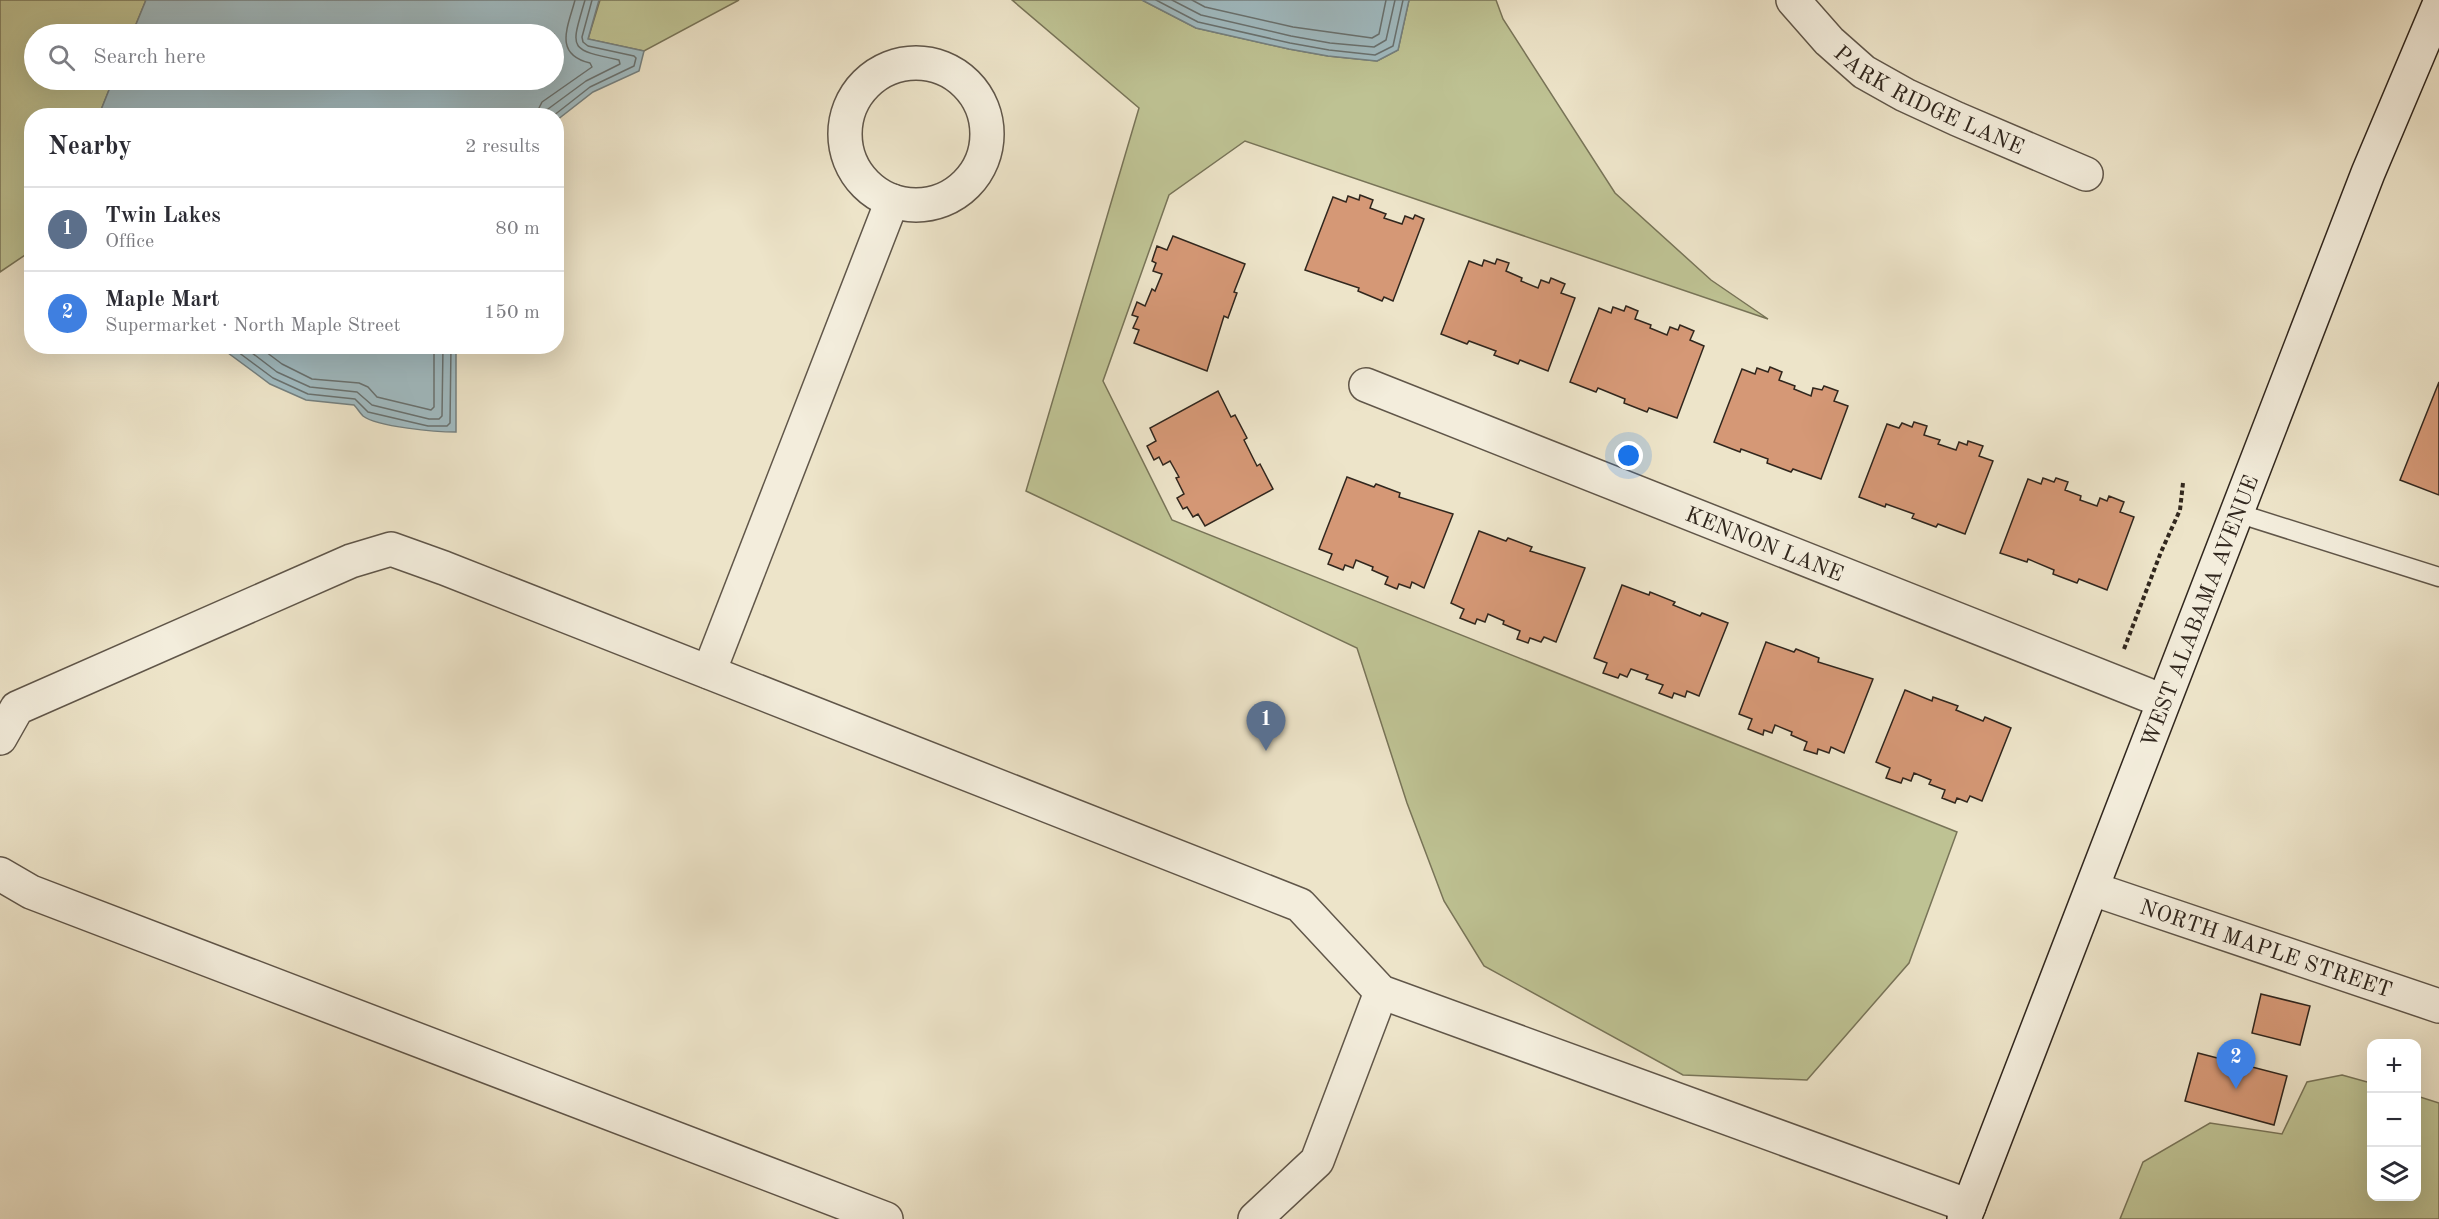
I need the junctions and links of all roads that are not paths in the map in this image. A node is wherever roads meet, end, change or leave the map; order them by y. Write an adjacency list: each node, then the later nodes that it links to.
1 (1793, 0): 3 (street, PARK RIDGE LANE)
2 (2439, 5): 6 (street, WEST ALABAMA AVENUE)
3 (2086, 174)
4 (892, 201): 4 (street); 8 (street)
5 (1366, 384): 9 (street, KENNON LANE)
6 (2237, 513): 7 (lane); 9 (street, WEST ALABAMA AVENUE)
7 (2439, 577)
8 (709, 672): 10 (street); 13 (street)
9 (2163, 701): 12 (street, WEST ALABAMA AVENUE)
10 (0, 738)
11 (0, 874): 16 (street)
12 (2093, 889): 14 (street, NORTH MAPLE STREET); 15 (street, WEST ALABAMA AVENUE)
13 (1381, 992): 15 (street); 17 (street)
14 (2439, 1006)
15 (1966, 1213)
16 (886, 1219)
17 (1255, 1219)

